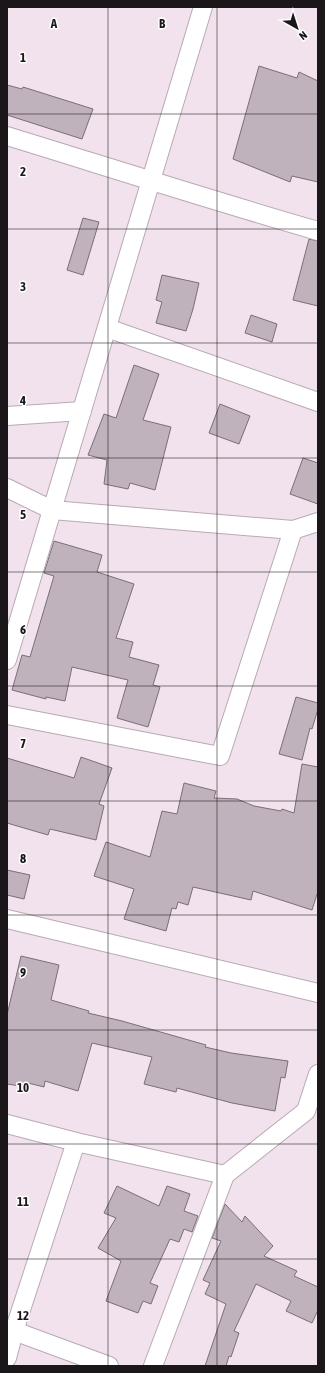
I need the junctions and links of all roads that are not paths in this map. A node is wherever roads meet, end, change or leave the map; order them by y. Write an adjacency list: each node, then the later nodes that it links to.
1 (203, 7): 3 (street)
2 (7, 136): 3 (street)
3 (151, 180): 4 (street); 5 (street)
4 (318, 231)
5 (107, 328): 6 (street); 7 (street)
6 (318, 402)
7 (82, 411): 8 (street); 10 (street)
8 (7, 416)
9 (7, 488): 10 (street)
10 (52, 510): 12 (street); 13 (street)
11 (318, 522): 12 (street)
12 (293, 530): 14 (street)
13 (7, 660)
14 (7, 715)
15 (7, 919): 16 (street)
16 (318, 993)
17 (318, 1074): 20 (street)
18 (7, 1124): 19 (street)
19 (76, 1142): 20 (street); 21 (street)
20 (225, 1175): 24 (street)
21 (14, 1331): 22 (street); 23 (street)
22 (7, 1358)
23 (109, 1366)
24 (153, 1366)

